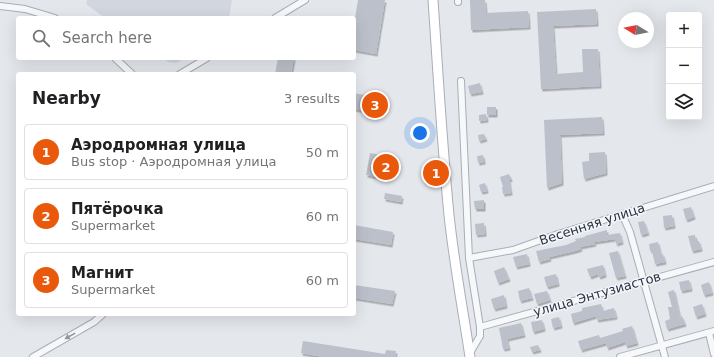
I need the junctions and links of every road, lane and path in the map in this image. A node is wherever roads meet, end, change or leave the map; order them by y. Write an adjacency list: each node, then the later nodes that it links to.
1 (305, 0): 5 (street)
2 (433, 0): 21 (street)
3 (0, 6): 4 (street)
4 (48, 16)
5 (278, 16)
6 (118, 60): 8 (street)
7 (204, 60): 9 (street)
8 (130, 72)
9 (183, 72)
10 (461, 81): 13 (street)
11 (714, 186): 12 (street, Весенняя улица)
12 (622, 214): 13 (street, Весенняя улица); 15 (street)
13 (470, 258): 17 (street)
14 (714, 262): 15 (street, улица Энтузиастов)
15 (644, 281): 17 (street, улица Энтузиастов); 19 (street)
16 (101, 316): 22 (street, one-way to 22)
17 (480, 327): 21 (street)
18 (712, 332): 19 (street); 20 (street)
19 (663, 346): 23 (street); 24 (street)
20 (714, 354)
21 (470, 356)
22 (32, 357)
23 (620, 357)
24 (665, 357)

